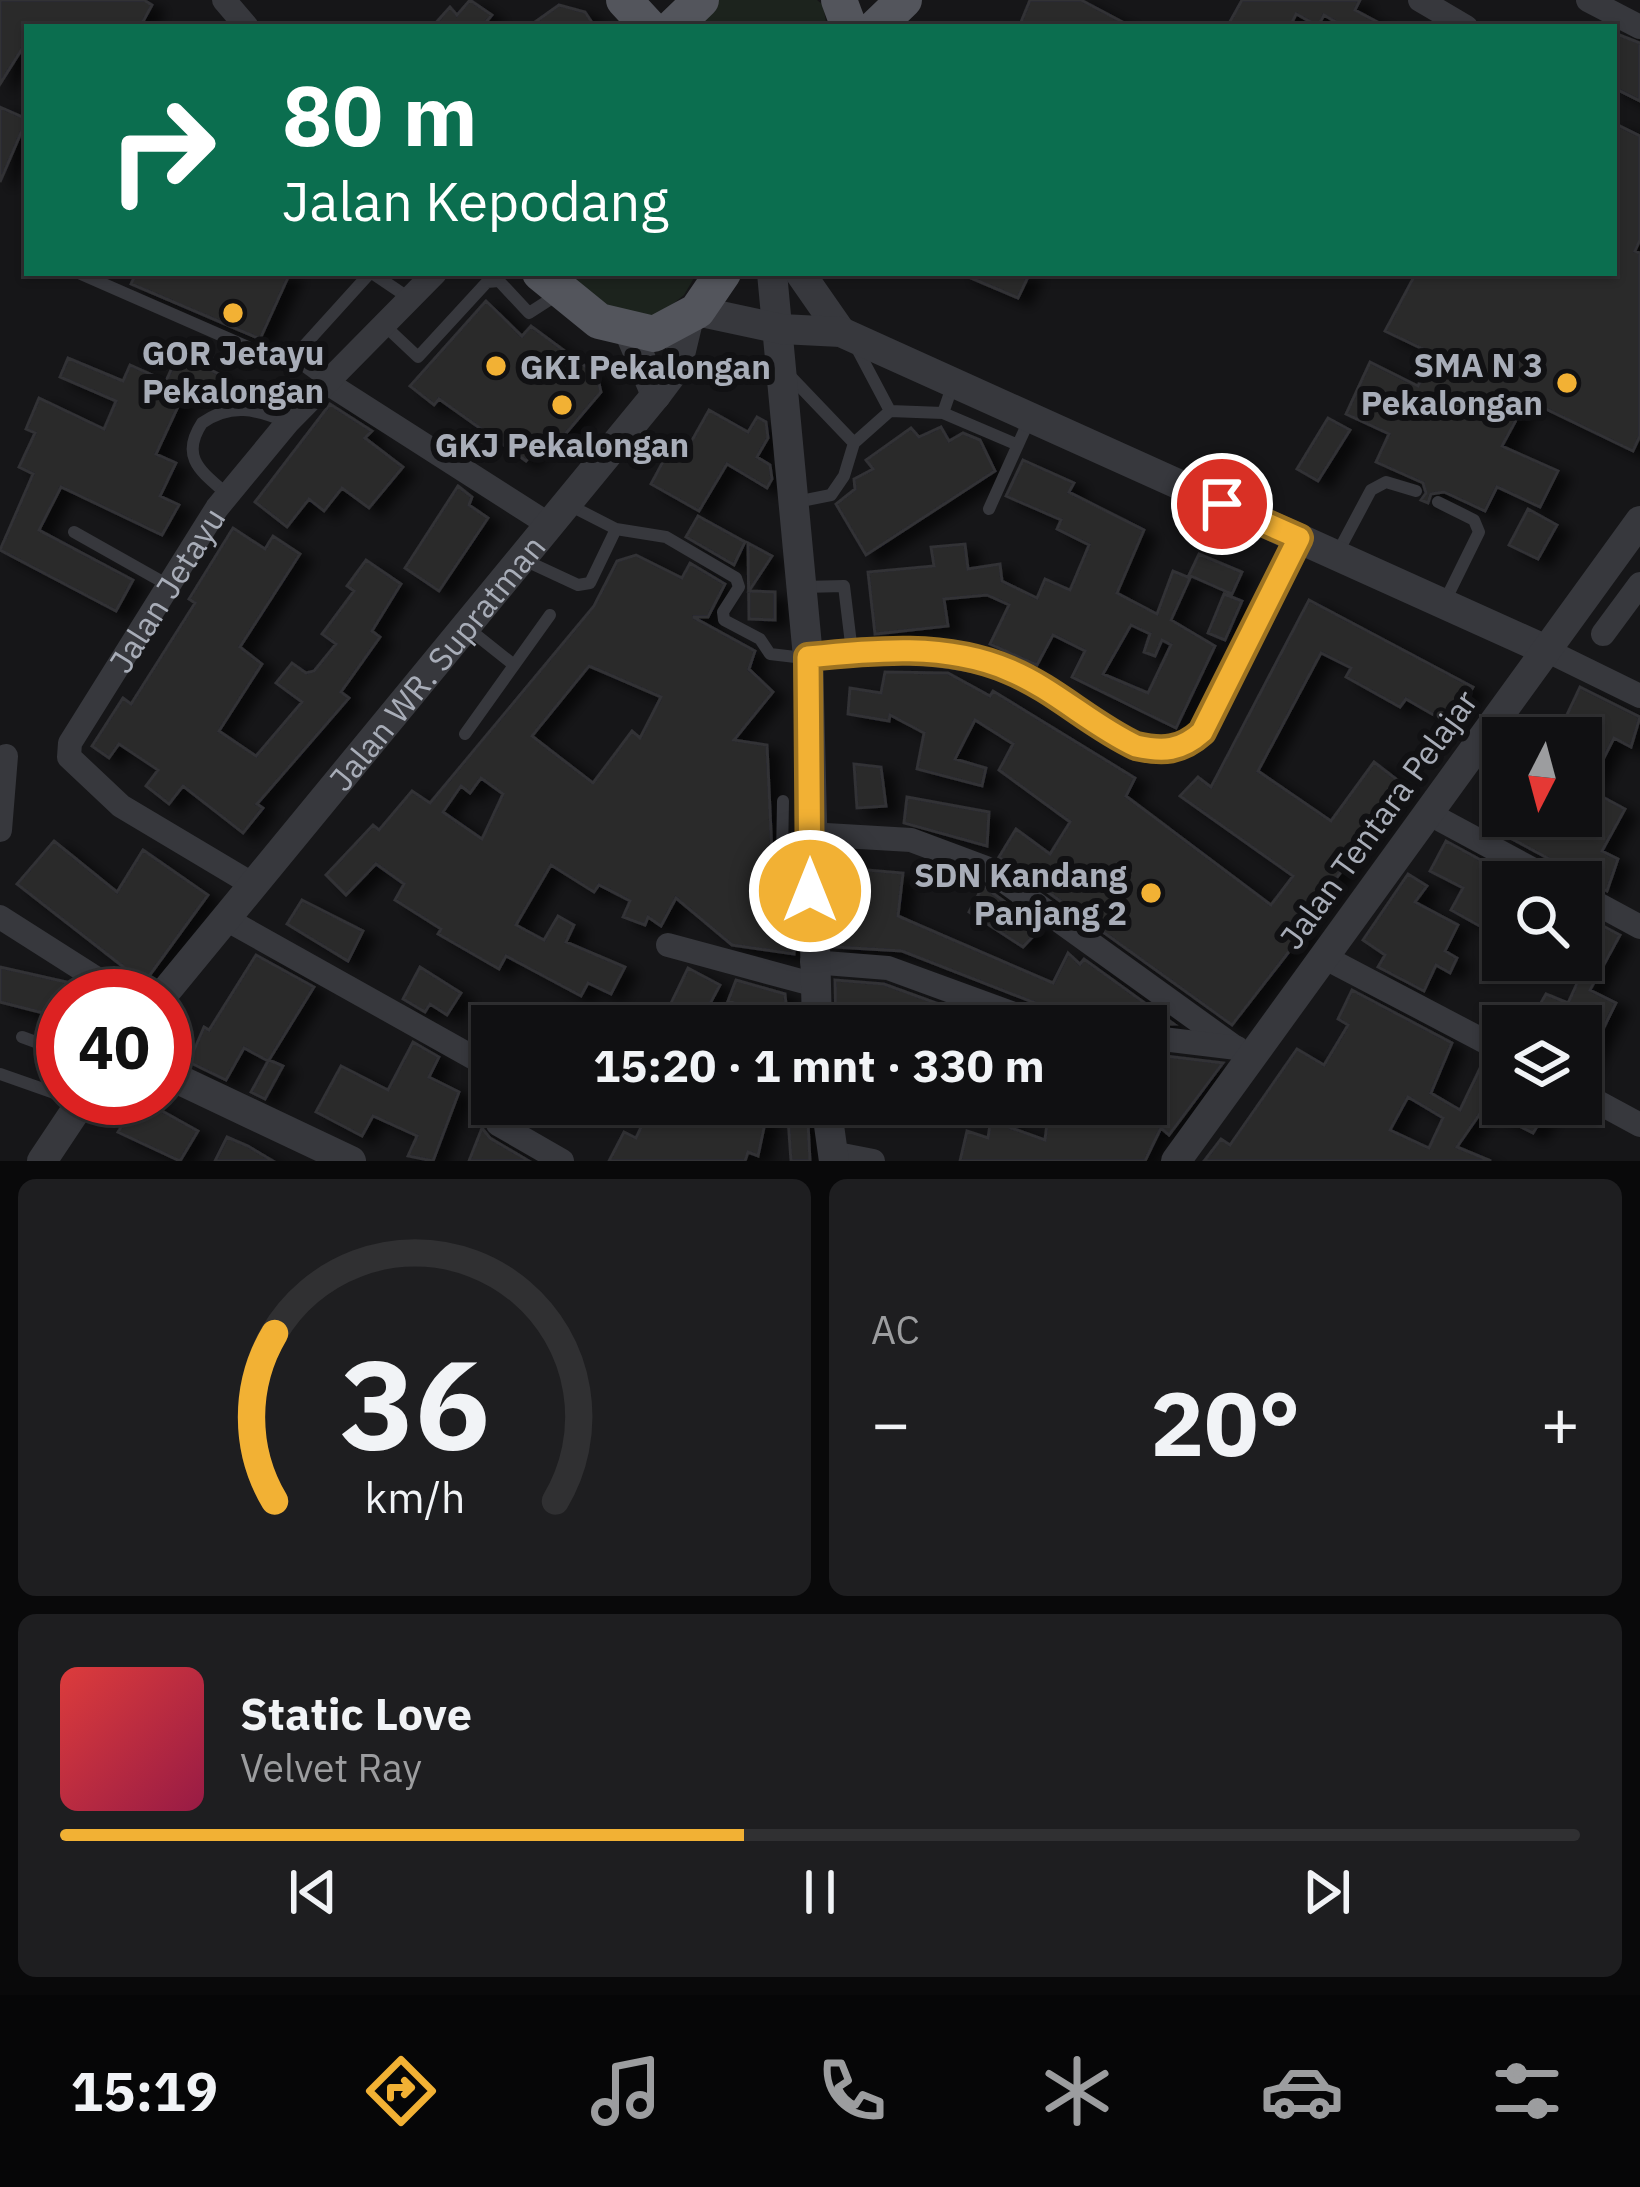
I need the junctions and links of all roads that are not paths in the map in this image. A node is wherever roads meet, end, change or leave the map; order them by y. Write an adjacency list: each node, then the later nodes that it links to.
1 (224, 0): 6 (street)
2 (624, 0): 7 (main road)
3 (701, 0): 8 (main road)
4 (1420, 0): 9 (street)
5 (1588, 0): 10 (street)
6 (244, 24)
7 (646, 24)
8 (676, 24)
9 (1461, 24)
10 (1640, 27)
11 (85, 276): 25 (lane)
12 (368, 276): 25 (lane)
13 (376, 276): 19 (lane)
14 (432, 276): 19 (street, Jalan Jetayu)
15 (721, 276): 20 (main road)
16 (772, 276): 22 (street)
17 (802, 276): 24 (street)
18 (551, 283): 21 (lane); 23 (main road)
19 (410, 298): 21 (street, Jalan Jetayu)
20 (693, 314): 22 (street); 23 (main road); 29 (street, Jalan WR. Supratman)
21 (384, 325): 28 (street, Jalan Jetayu)
22 (781, 329): 24 (street); 26 (street)
23 (629, 331): 29 (street)
24 (846, 334): 27 (street); 30 (lane)
25 (293, 358): 28 (lane)
26 (784, 370): 34 (lane); 37 (street)
27 (954, 382): 31 (lane); 33 (street)
28 (329, 384): 32 (street, Jalan Jetayu); 40 (street)
29 (656, 395): 40 (street, Jalan WR. Supratman)
30 (890, 411): 31 (lane); 34 (lane)
31 (943, 413): 33 (lane)
32 (288, 422): 36 (street, Jalan Jetayu); 36 (lane)
33 (1024, 431): 39 (lane); 43 (street)
34 (854, 443): 37 (lane)
35 (1416, 491): 45 (lane)
36 (228, 495): 48 (street, Jalan Jetayu)
37 (795, 502): 49 (street)
38 (1438, 502): 50 (lane)
39 (989, 509)
40 (557, 514): 41 (lane); 46 (street, Jalan WR. Supratman)
41 (616, 529): 46 (lane); 56 (lane)
42 (74, 532): 48 (lane)
43 (1299, 538): 45 (street); 55 (street)
44 (1635, 543): 54 (street, Jalan Tentara Pelajar)
45 (1337, 555): 50 (street)
46 (520, 558): 52 (street, Jalan WR. Supratman)
47 (1640, 584): 53 (street)
48 (169, 585): 69 (street, Jalan Jetayu)
49 (802, 587): 55 (lane); 56 (street)
50 (1443, 604): 54 (street)
51 (550, 615): 57 (lane)
52 (464, 626): 57 (lane); 69 (street, Jalan WR. Supratman)
53 (1603, 634)
54 (1546, 650): 58 (street); 60 (street, Jalan Tentara Pelajar)
55 (852, 652): 56 (street)
56 (808, 657): 66 (street)
57 (514, 665): 59 (lane)
58 (1640, 696)
59 (465, 734)
60 (1473, 751): 62 (lane); 64 (street, Jalan Tentara Pelajar)
61 (6, 756): 65 (street)
62 (1482, 756)
63 (782, 801): 68 (lane)
64 (1426, 812): 67 (street); 76 (street, Jalan Tentara Pelajar)
65 (0, 830)
66 (809, 834): 68 (street); 86 (street)
67 (1517, 861)
68 (795, 868): 71 (lane); 79 (street)
69 (250, 883): 73 (street, Jalan WR. Supratman)
70 (1602, 907): 74 (street)
71 (782, 913)
72 (0, 917): 77 (street)
73 (226, 919): 78 (street, Jalan WR. Supratman); 87 (street)
74 (1640, 927)
75 (668, 945): 79 (street)
76 (1322, 956): 84 (street); 86 (street, Jalan Tentara Pelajar)
77 (82, 969)
78 (184, 969)
79 (812, 973): 80 (street); 81 (street)
80 (815, 1005)
81 (989, 1005)
82 (22, 1037): 85 (lane)
83 (1167, 1040): 86 (street)
84 (1482, 1040)
85 (36, 1042)
86 (1242, 1052): 101 (street, Jalan Tentara Pelajar)
87 (471, 1056)
88 (0, 1074): 89 (lane)
89 (36, 1086)
90 (192, 1086): 98 (street)
91 (1602, 1104): 95 (street)
92 (61, 1125): 97 (street)
93 (500, 1125): 99 (street)
94 (829, 1125): 96 (street)
95 (1640, 1125)
96 (833, 1157): 100 (street)
97 (42, 1161)
98 (351, 1161)
99 (562, 1161)
100 (873, 1161)
101 (1177, 1161)

